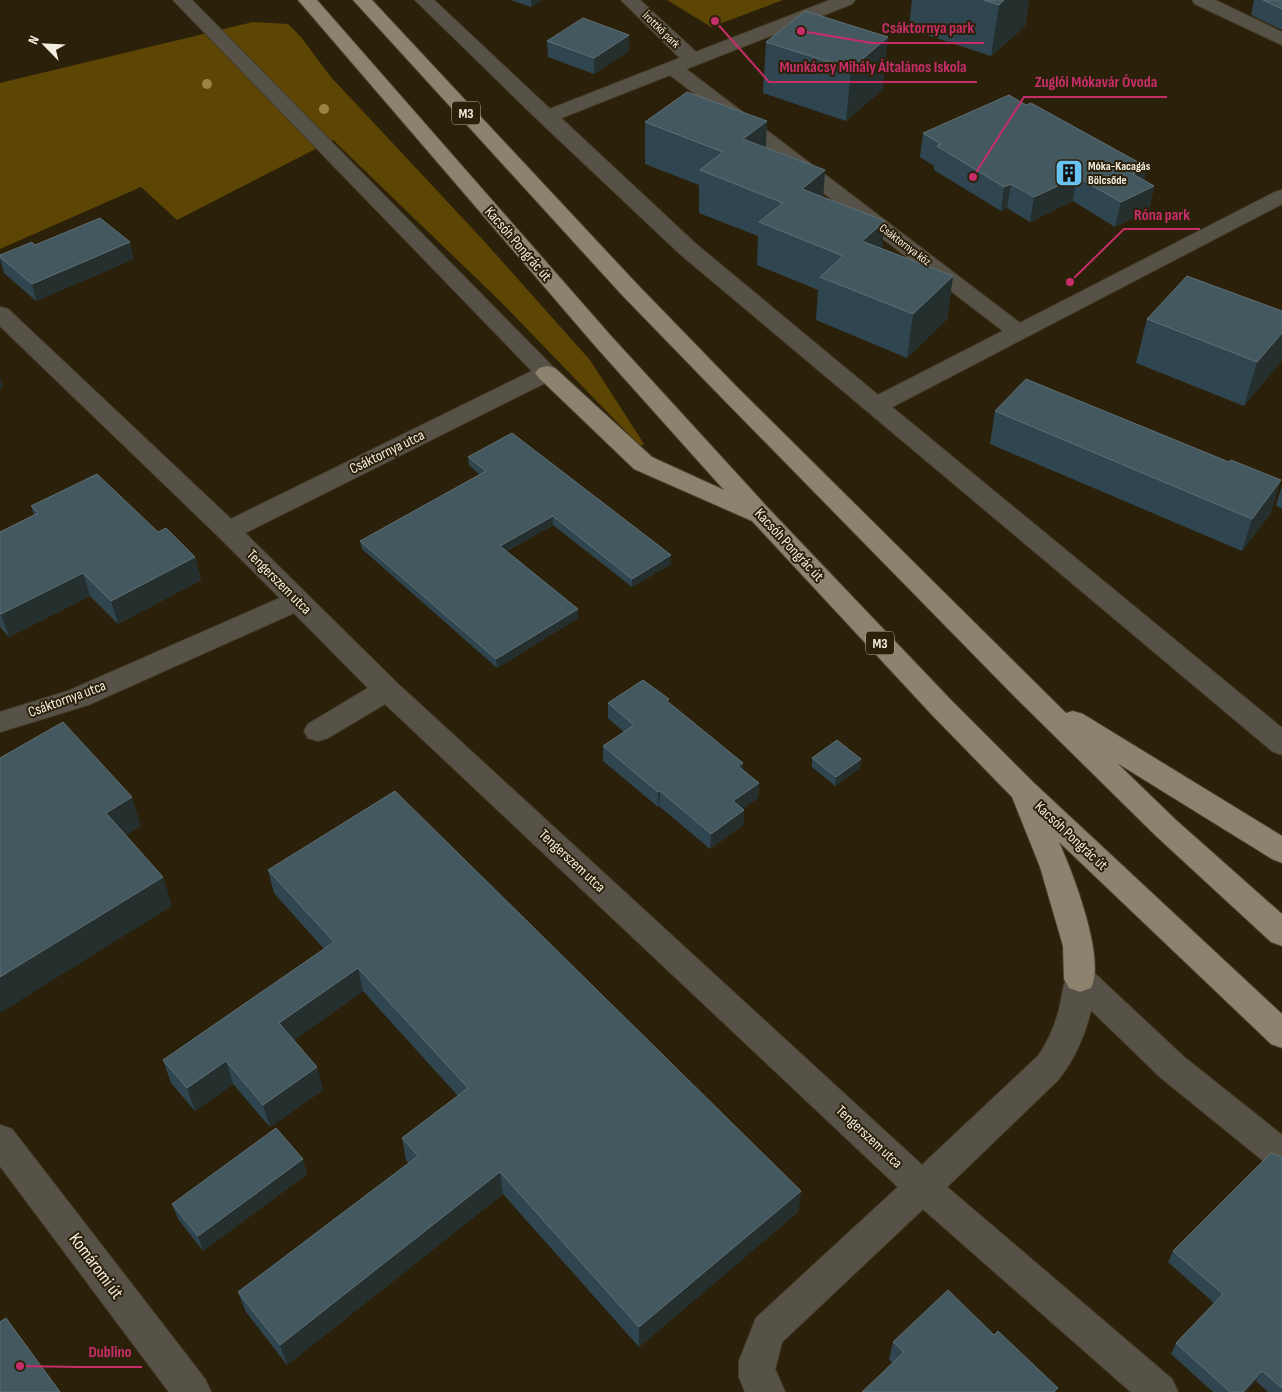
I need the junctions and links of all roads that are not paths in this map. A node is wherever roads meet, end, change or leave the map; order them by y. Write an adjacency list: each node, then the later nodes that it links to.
1 (182, 0): 17 (street)
2 (308, 0): 19 (main road, Kacsóh Pongrác út / M3)
3 (424, 0): 13 (street)
4 (630, 0): 11 (street, Írottkő park)
5 (846, 0): 11 (street)
6 (1201, 0): 9 (street)
7 (1240, 0): 9 (street)
8 (368, 7): 23 (main road, M3)
9 (1226, 12): 10 (street)
10 (1282, 38)
11 (693, 60): 12 (street)
12 (673, 68): 13 (street); 16 (street, Csáktornya köz)
13 (546, 117): 18 (street)
14 (1282, 196): 16 (street)
15 (0, 314): 20 (street, Tengerszem utca)
16 (1018, 332): 18 (street)
17 (547, 372): 19 (main road); 20 (street, Csáktornya utca)
18 (876, 406): 26 (street)
19 (762, 517): 27 (main road, Kacsóh Pongrác út / M3)
20 (228, 531): 21 (street, Tengerszem utca)
21 (298, 601): 22 (street, Tengerszem utca); 24 (street, Csáktornya utca)
22 (387, 690): 25 (street); 34 (street, Tengerszem utca)
23 (1026, 691): 28 (main road); 29 (main road, M3)
24 (0, 722)
25 (318, 731)
26 (1282, 744)
27 (1023, 790): 30 (main road); 31 (main road, Kacsóh Pongrác út / M3)
28 (1282, 851)
29 (1282, 933)
30 (1080, 979): 33 (street); 34 (street)
31 (1282, 1034)
32 (0, 1140): 35 (street, Komáromi út)
33 (1278, 1152)
34 (922, 1187): 36 (street); 37 (street, Tengerszem utca)
35 (192, 1392)
36 (766, 1392)
37 (1159, 1392)

